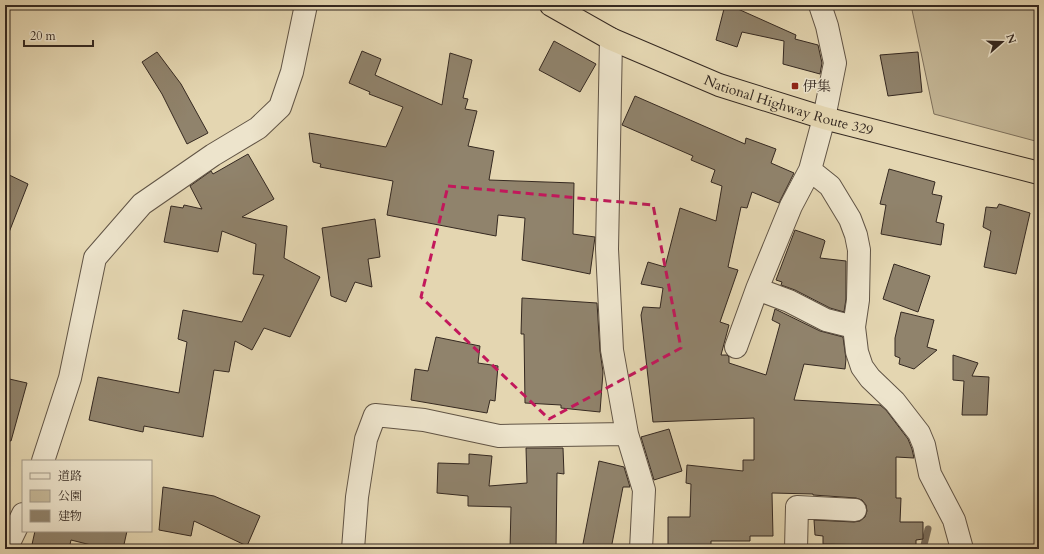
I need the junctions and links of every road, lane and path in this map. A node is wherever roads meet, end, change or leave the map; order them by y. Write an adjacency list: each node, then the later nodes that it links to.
1 (306, 5): 12 (street)
2 (551, 5): 4 (highway, National Highway Route 329)
3 (820, 5): 5 (street)
4 (611, 39): 5 (highway, National Highway Route 329); 11 (street)
5 (824, 118): 6 (street); 7 (highway, National Highway Route 329)
6 (810, 170): 8 (street); 9 (street)
7 (1039, 173)
8 (757, 289): 9 (street); 10 (street)
9 (854, 327): 19 (street)
10 (736, 347)
11 (627, 434): 16 (street); 17 (street)
12 (43, 460)
13 (855, 510): 18 (street)
14 (22, 516): 15 (street)
15 (6, 549)
16 (353, 549)
17 (641, 549)
18 (796, 549)
19 (962, 549)

